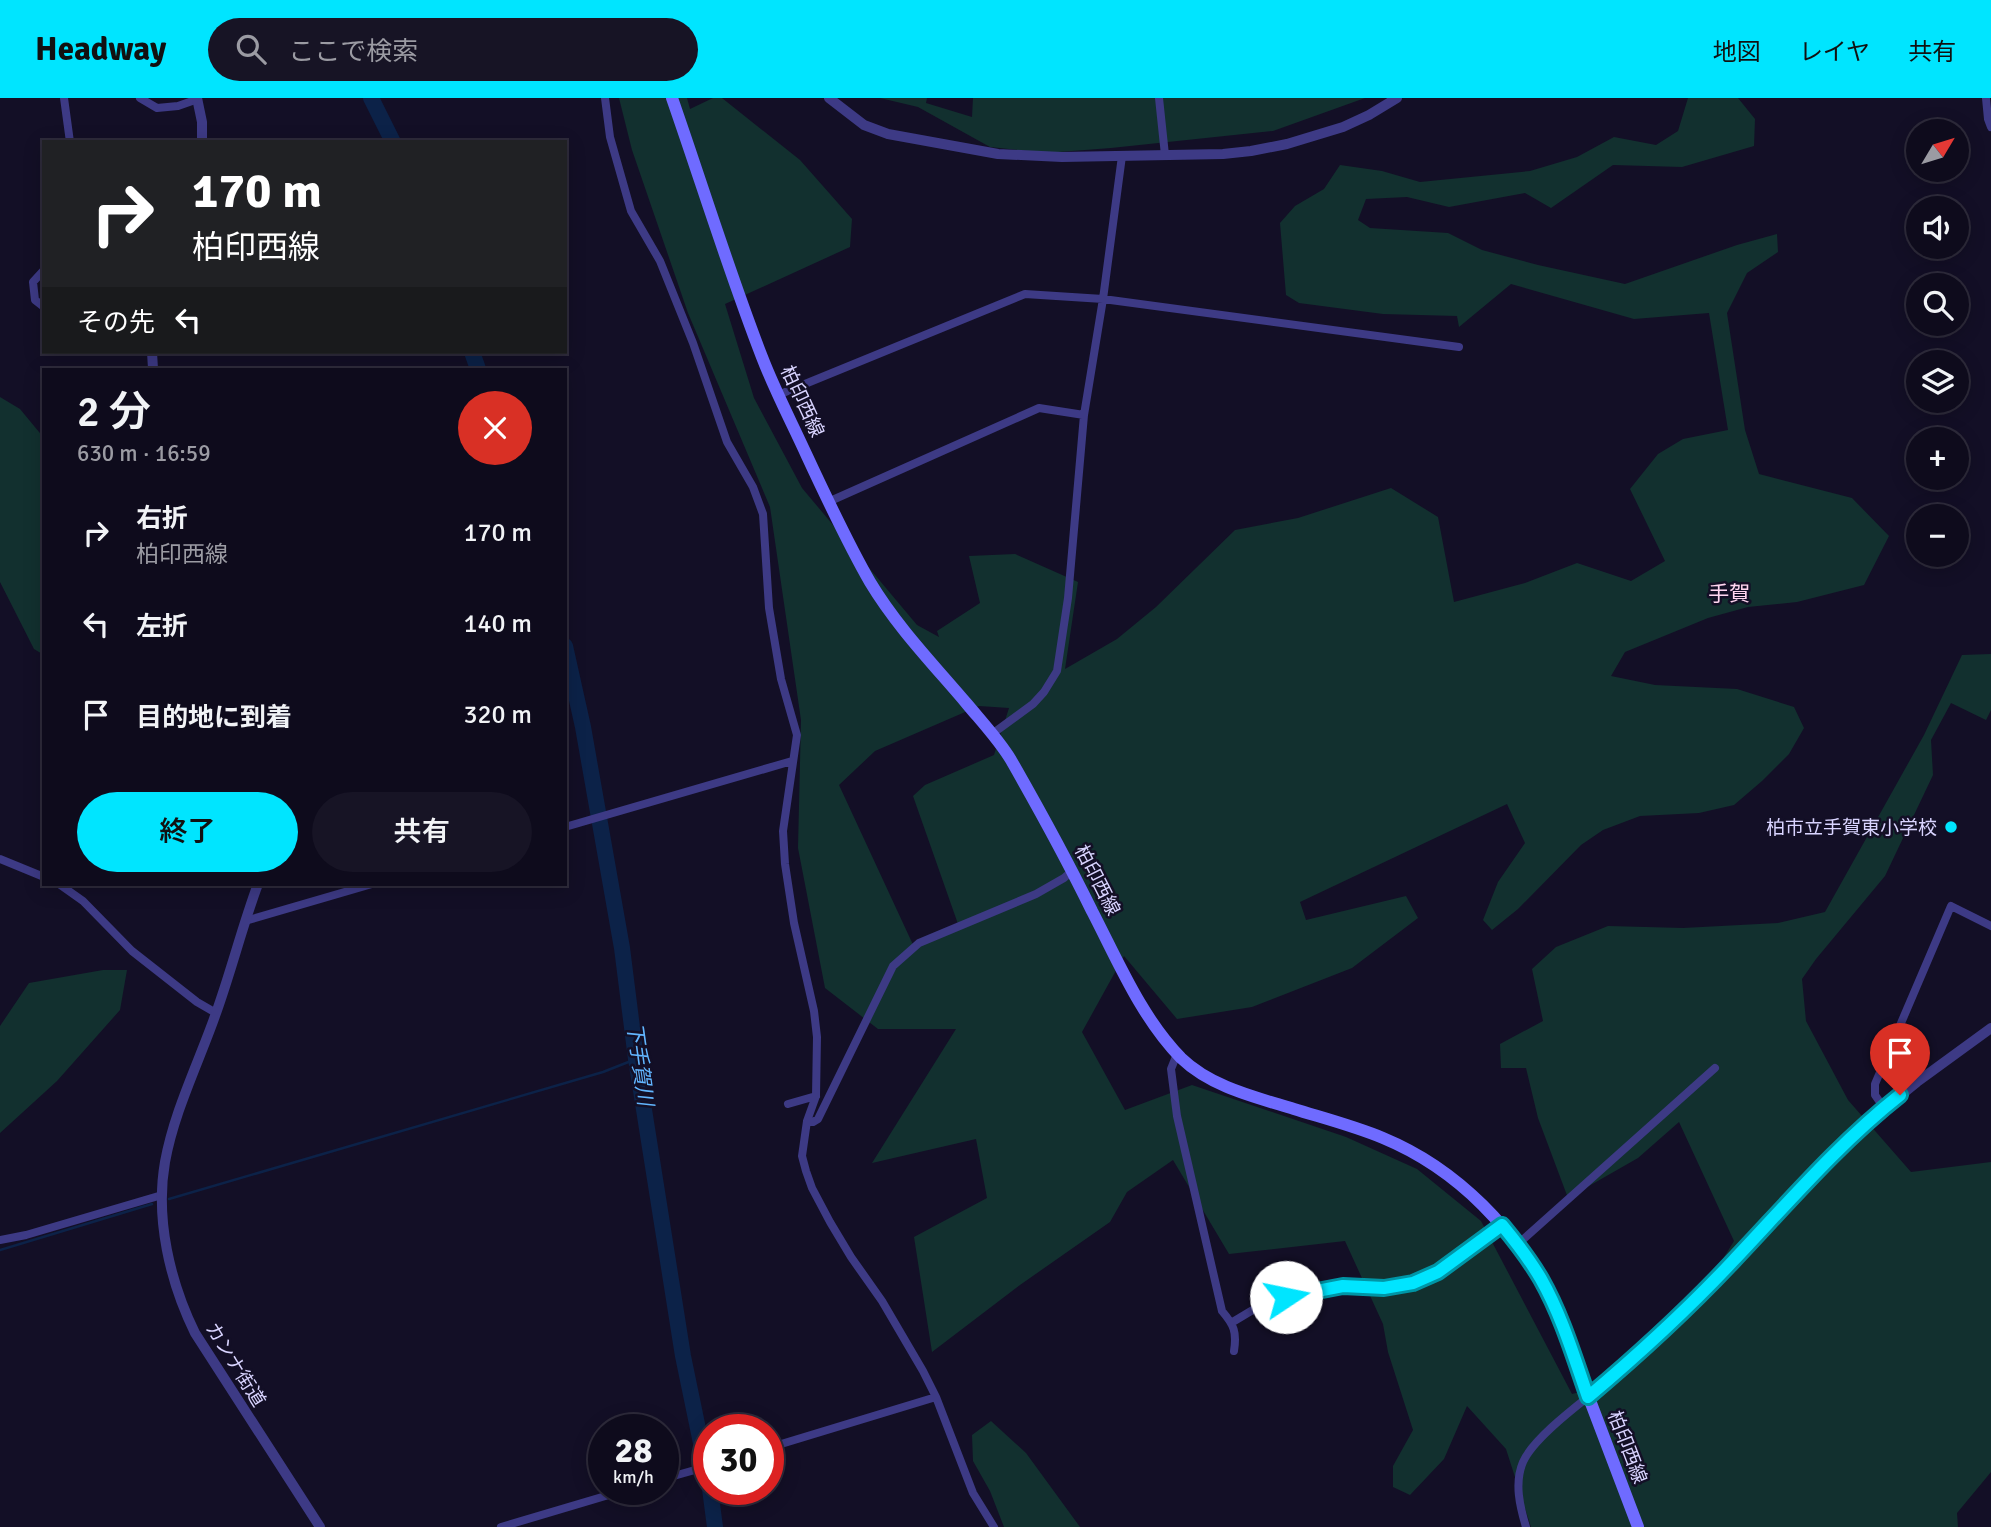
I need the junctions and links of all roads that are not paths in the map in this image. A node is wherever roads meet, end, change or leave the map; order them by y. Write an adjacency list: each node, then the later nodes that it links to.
1 (64, 98): 11 (street)
2 (140, 98): 3 (street)
3 (197, 98): 12 (street)
4 (605, 98): 23 (street)
5 (672, 98): 19 (main road, 柏印西線)
6 (829, 98): 14 (street)
7 (1159, 98): 13 (street)
8 (1397, 98): 13 (street)
9 (1986, 98): 10 (street)
10 (1991, 127)
11 (70, 140)
12 (202, 140)
13 (1165, 155): 14 (street)
14 (1122, 156): 16 (street)
15 (42, 272): 17 (street)
16 (1103, 299): 18 (street); 19 (street); 20 (street)
17 (42, 305)
18 (1459, 347)
19 (778, 395): 21 (main road, 柏印西線)
20 (1084, 415): 21 (street); 22 (street)
21 (828, 502): 22 (main road, 柏印西線)
22 (992, 734): 26 (main road, 柏印西線)
23 (792, 761): 24 (street); 37 (street)
24 (567, 826)
25 (0, 859): 27 (street)
26 (1072, 871): 35 (main road, 柏印西線); 40 (street)
27 (42, 876)
28 (62, 886): 33 (street)
29 (257, 886): 31 (street, カンナ街道)
30 (365, 886): 31 (street)
31 (246, 921): 33 (street, カンナ街道)
32 (1991, 926): 39 (street)
33 (216, 1013): 41 (street, カンナ街道)
34 (1991, 1028): 39 (street)
35 (1177, 1054): 42 (main road, 柏印西線); 45 (street)
36 (1716, 1068): 44 (street)
37 (816, 1096): 38 (street); 40 (street)
38 (788, 1104)
39 (1884, 1108): 48 (street)
40 (807, 1121): 47 (street)
41 (162, 1199): 43 (street); 51 (street, カンナ街道)
42 (1502, 1225): 44 (main road, 柏印西線); 45 (street)
43 (0, 1240)
44 (1518, 1244): 48 (main road, 柏印西線)
45 (1231, 1323): 46 (street)
46 (1234, 1351)
47 (936, 1397): 49 (street); 53 (street)
48 (1588, 1397): 54 (street); 55 (main road, 柏印西線)
49 (784, 1443)
50 (588, 1501): 52 (street)
51 (320, 1527)
52 (501, 1527)
53 (994, 1527)
54 (1526, 1527)
55 (1638, 1527)

